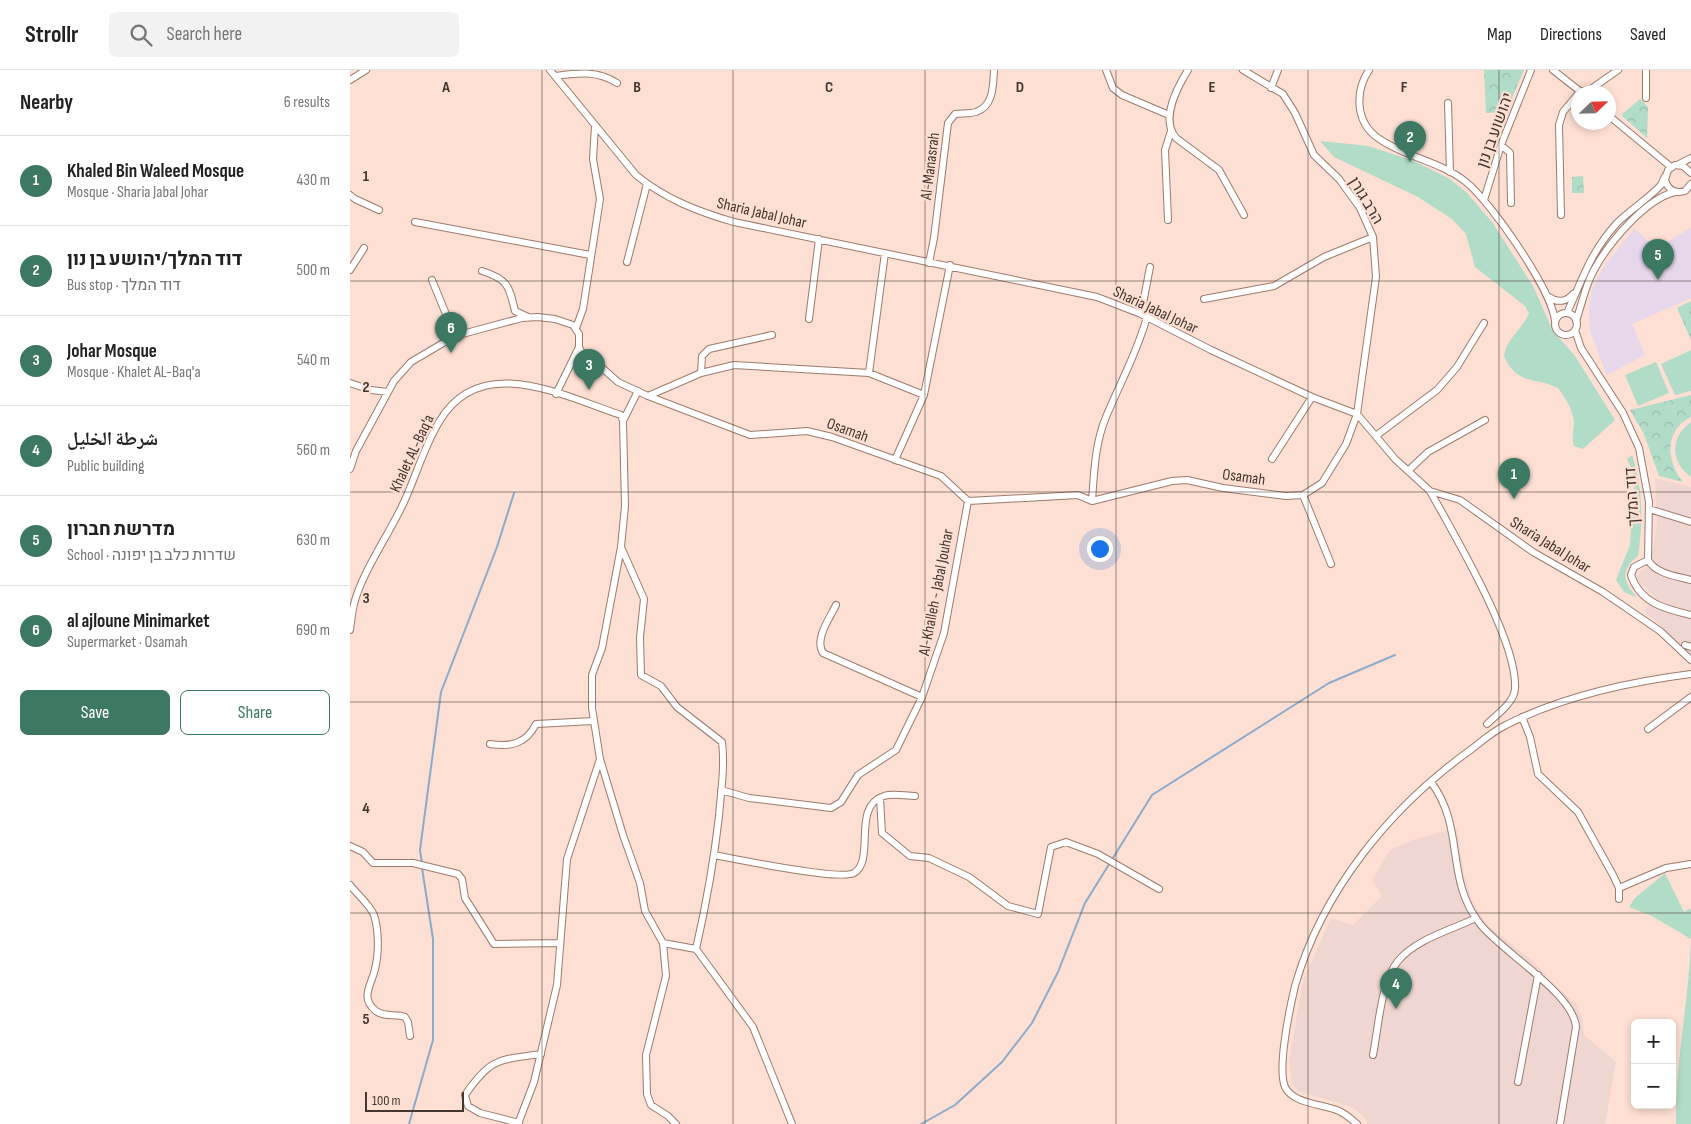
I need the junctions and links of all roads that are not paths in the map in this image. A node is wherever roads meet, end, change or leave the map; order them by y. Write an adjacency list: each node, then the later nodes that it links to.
1 (366, 70): 14 (street)
2 (550, 70): 13 (street, Sharia Jabal Johar)
3 (994, 70): 50 (street, Al-Manasrah)
4 (1106, 70): 22 (street)
5 (1188, 70): 22 (street)
6 (1243, 70): 18 (street, הרב גורן)
7 (1278, 70): 18 (street)
8 (1369, 70): 29 (street)
9 (1531, 70): 26 (street, יהושוע בן נון)
10 (1553, 70): 16 (street)
11 (1618, 70): 17 (street)
12 (1646, 70): 19 (street)
13 (555, 76): 15 (street); 24 (street, Sharia Jabal Johar)
14 (350, 80)
15 (617, 83)
16 (1571, 85)
17 (1597, 85)
18 (1271, 88): 44 (street, הרב גורן)
19 (1646, 98)
20 (1448, 103): 29 (street)
21 (1571, 103): 41 (street)
22 (1169, 115): 25 (street)
23 (1616, 121): 28 (street)
24 (594, 126): 32 (street, Sharia Jabal Johar); 48 (street)
25 (1171, 131): 40 (street); 42 (street)
26 (1502, 145): 37 (street, יהושוע בן נון); 38 (street)
27 (1691, 158): 28 (street)
28 (1673, 166): 30 (street); 31 (street)
29 (1450, 172): 37 (street)
30 (1691, 173)
31 (1665, 176): 34 (street); 56 (street)
32 (647, 184): 45 (street, Sharia Jabal Johar); 49 (street)
33 (1691, 184): 35 (street)
34 (1675, 192): 35 (street); 65 (street)
35 (1688, 192)
36 (350, 195): 39 (street)
37 (1484, 200): 57 (street)
38 (1511, 203)
39 (379, 210)
40 (1244, 215)
41 (1561, 215)
42 (1168, 220)
43 (415, 222): 48 (street)
44 (1373, 237): 58 (street); 83 (street, הרב גורן)
45 (819, 239): 47 (street, Sharia Jabal Johar); 63 (street)
46 (364, 248): 53 (street)
47 (885, 253): 50 (street, Sharia Jabal Johar); 75 (street)
48 (590, 255): 67 (street)
49 (627, 262)
50 (929, 263): 51 (street, Sharia Jabal Johar)
51 (950, 265): 61 (street, Sharia Jabal Johar); 80 (street)
52 (1150, 267): 61 (street)
53 (350, 270)
54 (482, 271): 62 (street)
55 (432, 280): 71 (street)
56 (1576, 289): 57 (street); 60 (street)
57 (1546, 294): 59 (street)
58 (1204, 299)
59 (1550, 302): 60 (street); 64 (street)
60 (1565, 314): 64 (street); 65 (street)
61 (1144, 316): 82 (street, Sharia Jabal Johar); 94 (street)
62 (529, 317): 67 (street); 71 (street)
63 (809, 319)
64 (1555, 321): 70 (street)
65 (1576, 321): 68 (street)
66 (1484, 323): 86 (street)
67 (576, 328): 72 (street)
68 (1575, 330): 70 (street); 73 (street, דוד המלך)
69 (772, 335): 74 (street)
70 (1565, 335): 73 (street, דוד המלך)
71 (455, 336): 78 (street)
72 (579, 346): 77 (street, Osamah); 79 (street)
73 (1581, 348): 95 (street, דוד המלך)
74 (700, 373): 75 (street); 81 (street)
75 (869, 373): 80 (street)
76 (350, 383): 78 (street)
77 (638, 391): 81 (street, Osamah); 85 (street)
78 (388, 392): 89 (street)
79 (556, 394): 85 (street, Khalet AL-Baq'a); 103 (street, Khalet AL-Baq'a)
80 (924, 395): 88 (street)
81 (648, 396): 88 (street, Osamah)
82 (1312, 397): 83 (street, Sharia Jabal Johar); 87 (street)
83 (1357, 414): 86 (street, Sharia Jabal Johar); 92 (street)
84 (1485, 420): 90 (street)
85 (623, 421): 97 (street)
86 (1377, 435): 90 (street, Sharia Jabal Johar)
87 (1272, 460)
88 (904, 464): 93 (street, Osamah)
89 (350, 469)
90 (1408, 471): 91 (street, Sharia Jabal Johar)
91 (1430, 491): 104 (street, Sharia Jabal Johar); 110 (street)
92 (1303, 495): 94 (street, Osamah); 99 (street)
93 (968, 501): 94 (street, Osamah); 106 (street, Al-Khalleh - Jabal Jouhar)
94 (1092, 501)
95 (1649, 509): 96 (street); 98 (street, דוד המלך)
96 (1691, 522)
97 (621, 547): 109 (street); 115 (street)
98 (1648, 560): 100 (street); 102 (street)
99 (1332, 564)
100 (1691, 580)
101 (836, 605): 106 (street)
102 (1691, 615)
103 (350, 630)
104 (1691, 660)
105 (1691, 674): 108 (street)
106 (922, 697): 115 (street, Al-Khalleh - Jabal Jouhar)
107 (1691, 697): 111 (street)
108 (1522, 718): 114 (street); 122 (street)
109 (593, 720): 112 (street); 113 (street)
110 (1487, 724)
111 (1648, 729)
112 (490, 744)
113 (600, 759): 126 (street); 127 (street)
114 (1431, 782): 125 (street); 137 (street)
115 (721, 790): 119 (street)
116 (915, 796): 117 (street)
117 (880, 798): 119 (street); 123 (street)
118 (350, 846): 126 (street)
119 (714, 855): 128 (street)
120 (1691, 864): 122 (street)
121 (350, 885): 130 (street)
122 (1619, 888): 124 (street)
123 (1159, 890)
124 (1619, 899)
125 (1476, 918): 129 (street); 132 (street)
126 (560, 943): 131 (street)
127 (663, 943): 128 (street); 135 (street)
128 (696, 949): 136 (street)
129 (1538, 975): 133 (street); 138 (street)
130 (410, 1036)
131 (541, 1054): 134 (street); 134 (street)
132 (1374, 1055)
133 (1518, 1082)
134 (518, 1123)
135 (676, 1124)
136 (792, 1124)
137 (1357, 1124)
138 (1560, 1124)

